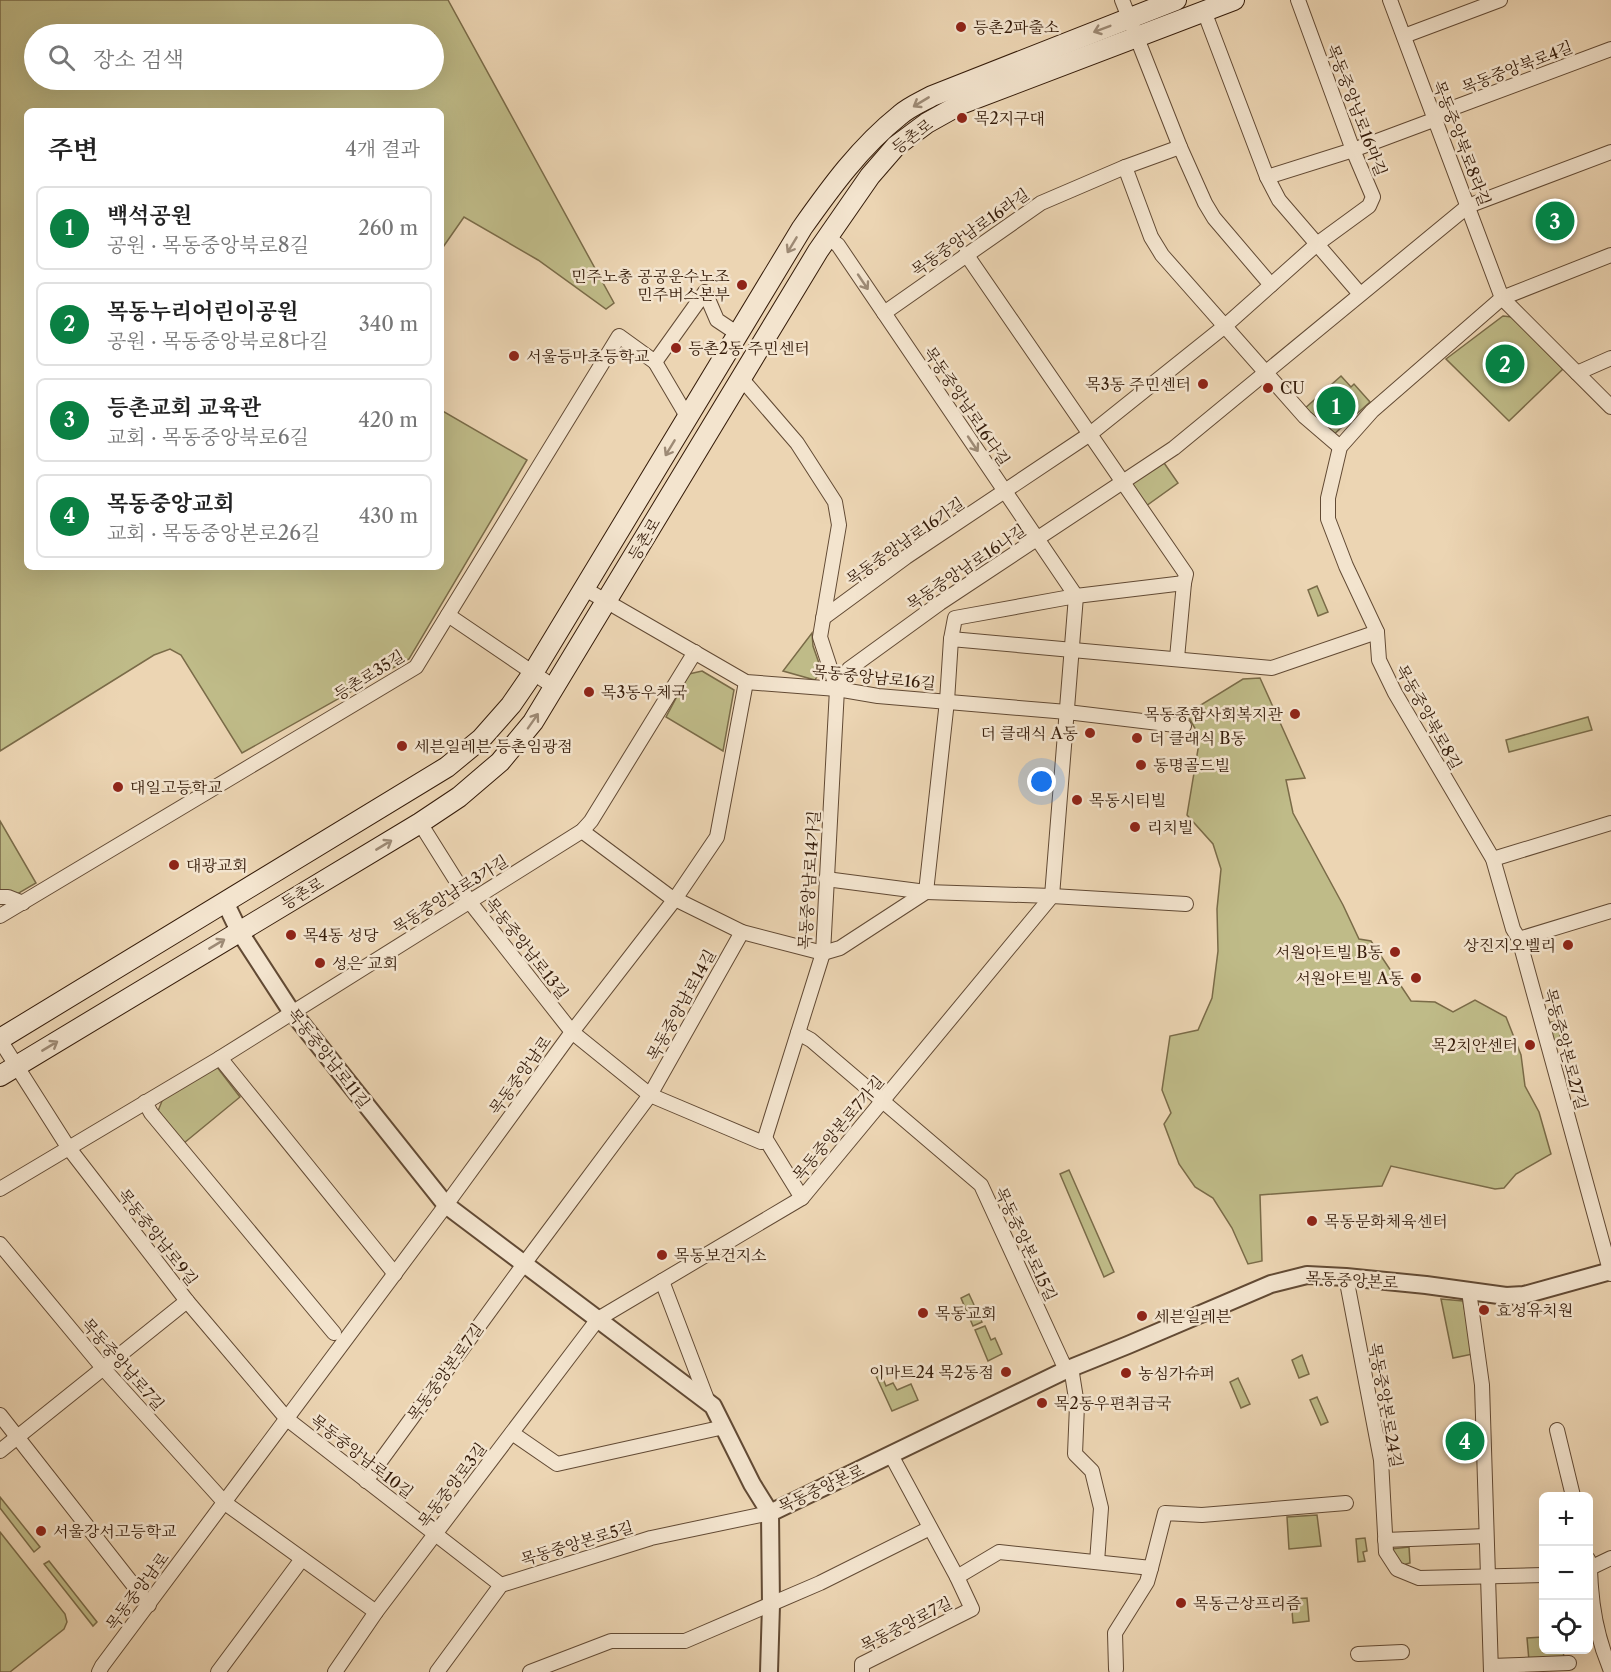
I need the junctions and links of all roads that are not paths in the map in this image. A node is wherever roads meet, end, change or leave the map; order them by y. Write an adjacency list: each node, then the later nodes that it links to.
1 (1176, 0): 6 (main road, 등촌로)
2 (1234, 0): 7 (main road, 등촌로)
3 (1298, 0): 13 (street, 목동중앙남로16마길)
4 (1390, 0): 8 (street, 목동중앙북로8라길)
5 (1500, 0): 8 (street)
6 (1126, 9): 9 (street); 27 (main road, 등촌로, one-way to 27)
7 (1204, 11): 9 (main road, 등촌로); 16 (street)
8 (1404, 36): 11 (street, 목동중앙북로8라길)
9 (1137, 38): 12 (street); 18 (main road, 등촌로)
10 (1611, 49): 11 (street, 목동중앙북로4길)
11 (1435, 117): 13 (street, 목동중앙북로4길); 17 (street, 목동중앙북로8라길)
12 (1180, 147): 15 (street, 목동중앙남로16라길); 22 (street)
13 (1353, 150): 16 (street, 목동중앙북로4길); 19 (street, 목동중앙남로16마길)
14 (1611, 152): 17 (street, 목동중앙남로16나길)
15 (1125, 167): 20 (street, 목동중앙남로16라길); 26 (street)
16 (1267, 177): 19 (street)
17 (1468, 206): 23 (street, 목동중앙남로16나길); 24 (street, 목동중앙북로8라길)
18 (827, 237): 25 (street, 목동중앙남로16다길, one-way to 25); 32 (main road, 등촌로)
19 (1317, 244): 22 (street, 목동중앙남로16마길); 23 (street)
20 (966, 254): 25 (street, 목동중앙남로16라길); 35 (street)
21 (1611, 255): 24 (street, 목동중앙북로8길)
22 (1271, 285): 26 (street, 목동중앙남로16마길)
23 (1360, 294): 30 (street, 목동중앙남로16나길)
24 (1502, 298): 31 (street); 36 (street, 목동중앙북로8길)
25 (884, 313): 38 (street, 목동중앙남로16다길, one-way to 38)
26 (1225, 326): 30 (street); 35 (street, 목동중앙남로16마길)
27 (738, 334): 29 (street); 34 (main road, 등촌로)
28 (1611, 358): 31 (street)
29 (655, 363): 34 (street, 등촌로35길); 44 (street, 등촌로35길)
30 (1266, 373): 36 (street); 37 (street, 목동중앙남로16나길)
31 (1577, 373): 33 (street)
32 (741, 378): 43 (main road, 등촌로); 45 (street, 목동중앙남로16가길)
33 (1611, 407)
34 (688, 418): 41 (main road, 등촌로, one-way to 41)
35 (1090, 434): 37 (street); 38 (street, 목동중앙남로16마길)
36 (1340, 447): 46 (street, 목동중앙북로8길)
37 (1123, 482): 39 (street, 목동중앙남로16나길); 40 (street)
38 (1006, 492): 39 (street, 목동중앙남로16다길); 45 (street, 목동중앙남로16가길)
39 (1037, 538): 42 (street, 목동중앙남로16다길); 54 (street, 목동중앙남로16나길)
40 (1184, 583): 42 (street); 50 (street)
41 (585, 589): 43 (street, 목동중앙남로16길); 51 (main road, 등촌로)
42 (1076, 596): 47 (street); 48 (street)
43 (606, 601): 49 (street, 목동중앙남로16길); 53 (main road, 등촌로)
44 (448, 615): 51 (street); 69 (street, 등촌로35길)
45 (823, 618): 54 (street, 목동중앙남로16가길)
46 (1377, 632): 50 (street); 61 (street, 목동중앙북로8길)
47 (951, 639): 48 (street); 55 (street)
48 (1072, 651): 50 (street); 56 (street)
49 (695, 652): 52 (street, 목동중앙남로16길); 60 (street, 목동중앙남로3가길)
50 (1177, 658)
51 (533, 673): 53 (street); 68 (main road, 등촌로)
52 (746, 681): 54 (street, 목동중앙남로16길); 66 (street, 목동중앙남로)
53 (554, 687): 58 (main road, 등촌로, one-way to 53)
54 (837, 688): 55 (street, 목동중앙남로16길); 62 (street, 목동중앙남로14가길)
55 (947, 701): 56 (street, 목동중앙남로16길); 63 (street)
56 (1067, 712): 57 (street, 목동중앙남로16길); 64 (street)
57 (1184, 726)
58 (420, 823): 67 (street, 목동중앙남로13길); 73 (main road, 등촌로, one-way to 58)
59 (1611, 823): 61 (street)
60 (582, 831): 66 (street); 67 (street, 목동중앙남로3가길)
61 (1493, 859): 75 (street, 목동중앙북로8길)
62 (826, 879): 63 (street); 76 (street, 목동중앙남로14가길)
63 (926, 892): 64 (street); 76 (street)
64 (1052, 896): 70 (street); 85 (street, 목동중앙본로7가길)
65 (0, 897): 69 (street)
66 (675, 898): 74 (street); 78 (street, 목동중앙남로)
67 (469, 901): 77 (street, 목동중앙남로3가길); 78 (street, 목동중앙남로13길)
68 (225, 902): 73 (street, 목동중앙남로11길); 80 (main road, 등촌로)
69 (23, 903): 72 (street, 등촌로35길)
70 (1186, 904)
71 (1611, 911): 75 (street)
72 (0, 916)
73 (239, 931): 77 (street, 목동중앙남로11길); 82 (main road, 등촌로, one-way to 73)
74 (742, 932): 76 (street); 84 (street, 목동중앙남로14길)
75 (1519, 939): 94 (street, 목동중앙본로27길)
76 (823, 954): 79 (street, 목동중앙남로14가길)
77 (292, 1013): 81 (street, 목동중앙남로3가길); 91 (street, 목동중앙남로11길)
78 (572, 1032): 84 (street); 91 (street, 목동중앙남로)
79 (798, 1033): 85 (street, 목동중앙본로15길); 87 (street, 목동중앙남로14가길)
80 (0, 1040): 82 (street, 등촌로)
81 (220, 1058): 86 (street, 목동중앙남로3가길); 95 (street)
82 (18, 1066): 83 (main road, 등촌로); 88 (street, 목동중앙남로9길)
83 (0, 1076)
84 (650, 1095): 87 (street); 93 (street, 목동중앙본로7길)
85 (882, 1101): 90 (street, 목동중앙본로7가길); 103 (street, 목동중앙본로15길)
86 (145, 1102): 88 (street, 목동중앙남로3가길); 101 (street)
87 (765, 1138): 90 (street)
88 (68, 1147): 89 (street, 목동중앙남로3가길); 99 (street, 목동중앙남로9길)
89 (0, 1189)
90 (802, 1198): 97 (street, 목동중앙본로7가길)
91 (446, 1205): 93 (street); 95 (street, 목동중앙남로)
92 (0, 1244): 102 (street, 목동중앙남로7길)
93 (524, 1264): 100 (street); 113 (street, 목동중앙본로7길)
94 (1611, 1272): 98 (street, 목동중앙본로)
95 (395, 1274): 106 (street, 목동중앙남로)
96 (1346, 1277): 98 (street, 목동중앙본로); 103 (street, 목동중앙본로); 121 (street, 목동중앙본로24길)
97 (662, 1281): 100 (street, 목동중앙본로7가길); 104 (street)
98 (1469, 1291): 120 (street)
99 (187, 1301): 102 (street); 106 (street, 목동중앙남로9길)
100 (598, 1319): 104 (street); 109 (street, 목동중앙로3길)
101 (334, 1333)
102 (103, 1368): 110 (street); 115 (street, 목동중앙남로7길)
103 (1069, 1368): 112 (street, 목동중앙본로); 124 (street)
104 (708, 1402): 107 (street)
105 (0, 1415): 110 (street)
106 (287, 1419): 113 (street, 목동중앙남로10길); 115 (street, 목동중앙남로)
107 (724, 1427): 109 (street); 117 (street)
108 (1557, 1430): 114 (street)
109 (512, 1433): 119 (street, 목동중앙로3길)
110 (18, 1437): 111 (street); 132 (street)
111 (0, 1451)
112 (891, 1455): 117 (street, 목동중앙본로); 118 (street)
113 (366, 1481): 119 (street, 목동중앙남로10길)
114 (1572, 1492)
115 (225, 1503): 123 (street); 132 (street, 목동중앙남로)
116 (1346, 1503): 126 (street)
117 (770, 1513): 130 (street, 목동중앙본로5길); 133 (street, 목동중앙본로)
118 (930, 1528): 129 (street); 133 (street)
119 (436, 1533): 130 (street, 목동중앙남로10길); 134 (street, 목동중앙로3길)
120 (1486, 1536): 121 (street); 128 (street)
121 (1385, 1540): 128 (street, 목동중앙본로24길)
122 (1611, 1558): 125 (street)
123 (302, 1559): 134 (street); 142 (street)
124 (1097, 1562): 126 (street); 129 (street)
125 (1593, 1565)
126 (1151, 1568): 138 (street)
127 (1539, 1575): 128 (street, 목동중앙본로24길)
128 (1487, 1576): 139 (street)
129 (957, 1578): 147 (street, 목동중앙로7길)
130 (501, 1585): 144 (street)
131 (1592, 1600): 140 (street)
132 (149, 1605): 141 (street, 목동중앙남로)
133 (771, 1605): 145 (street); 146 (street, 목동중앙본로)
134 (376, 1612): 143 (street, 목동중앙로3길)
135 (1402, 1652): 136 (street)
136 (1358, 1654)
137 (1569, 1664): 139 (street)
138 (1116, 1669)
139 (1491, 1669)
140 (1611, 1671)
141 (99, 1672)
142 (218, 1672)
143 (335, 1672)
144 (437, 1672)
145 (530, 1672)
146 (770, 1672)
147 (862, 1672)

